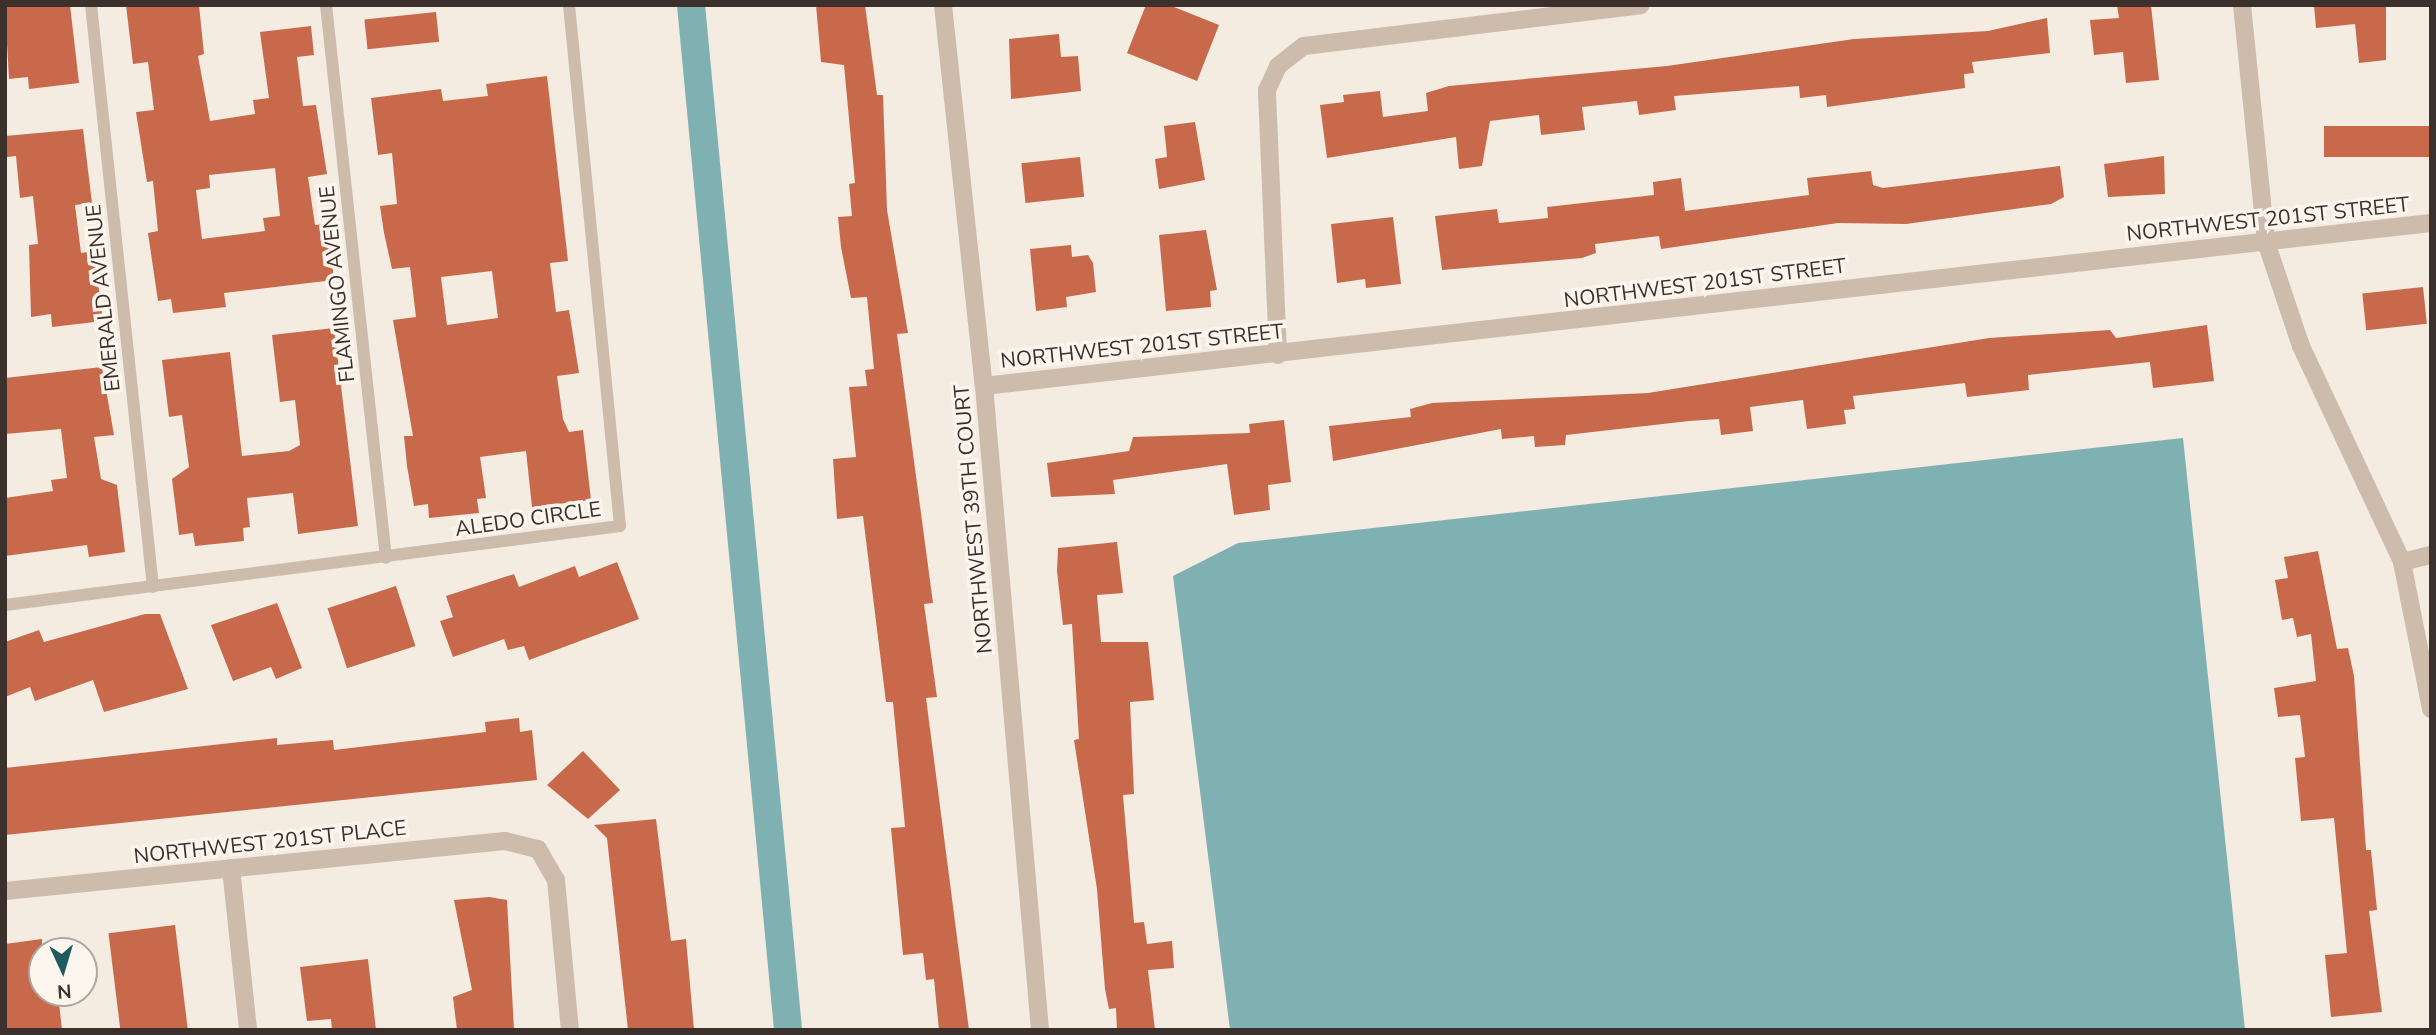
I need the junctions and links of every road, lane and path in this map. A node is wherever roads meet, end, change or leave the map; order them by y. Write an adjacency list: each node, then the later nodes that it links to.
1 (91, 5): 14 (lane, EMERALD AVENUE)
2 (326, 5): 12 (lane, FLAMINGO AVENUE)
3 (569, 5): 12 (lane, ALEDO CIRCLE)
4 (943, 5): 10 (street, NORTHWEST 39TH COURT)
5 (1641, 5): 9 (street)
6 (2242, 5): 8 (street)
7 (2431, 223): 8 (street, NORTHWEST 201ST STREET)
8 (2266, 242): 9 (street, NORTHWEST 201ST STREET); 13 (street)
9 (1278, 355): 10 (street, NORTHWEST 201ST STREET)
10 (984, 386): 21 (street, NORTHWEST 39TH COURT)
11 (2431, 555): 13 (street)
12 (386, 558): 14 (lane, ALEDO CIRCLE)
13 (2402, 562): 16 (street)
14 (153, 587): 15 (lane, ALEDO CIRCLE)
15 (5, 605)
16 (2431, 709)
17 (231, 868): 18 (street, NORTHWEST 201ST PLACE); 19 (street); 20 (street, NORTHWEST 201ST PLACE)
18 (5, 891)
19 (248, 1030)
20 (570, 1030)
21 (1040, 1030)

